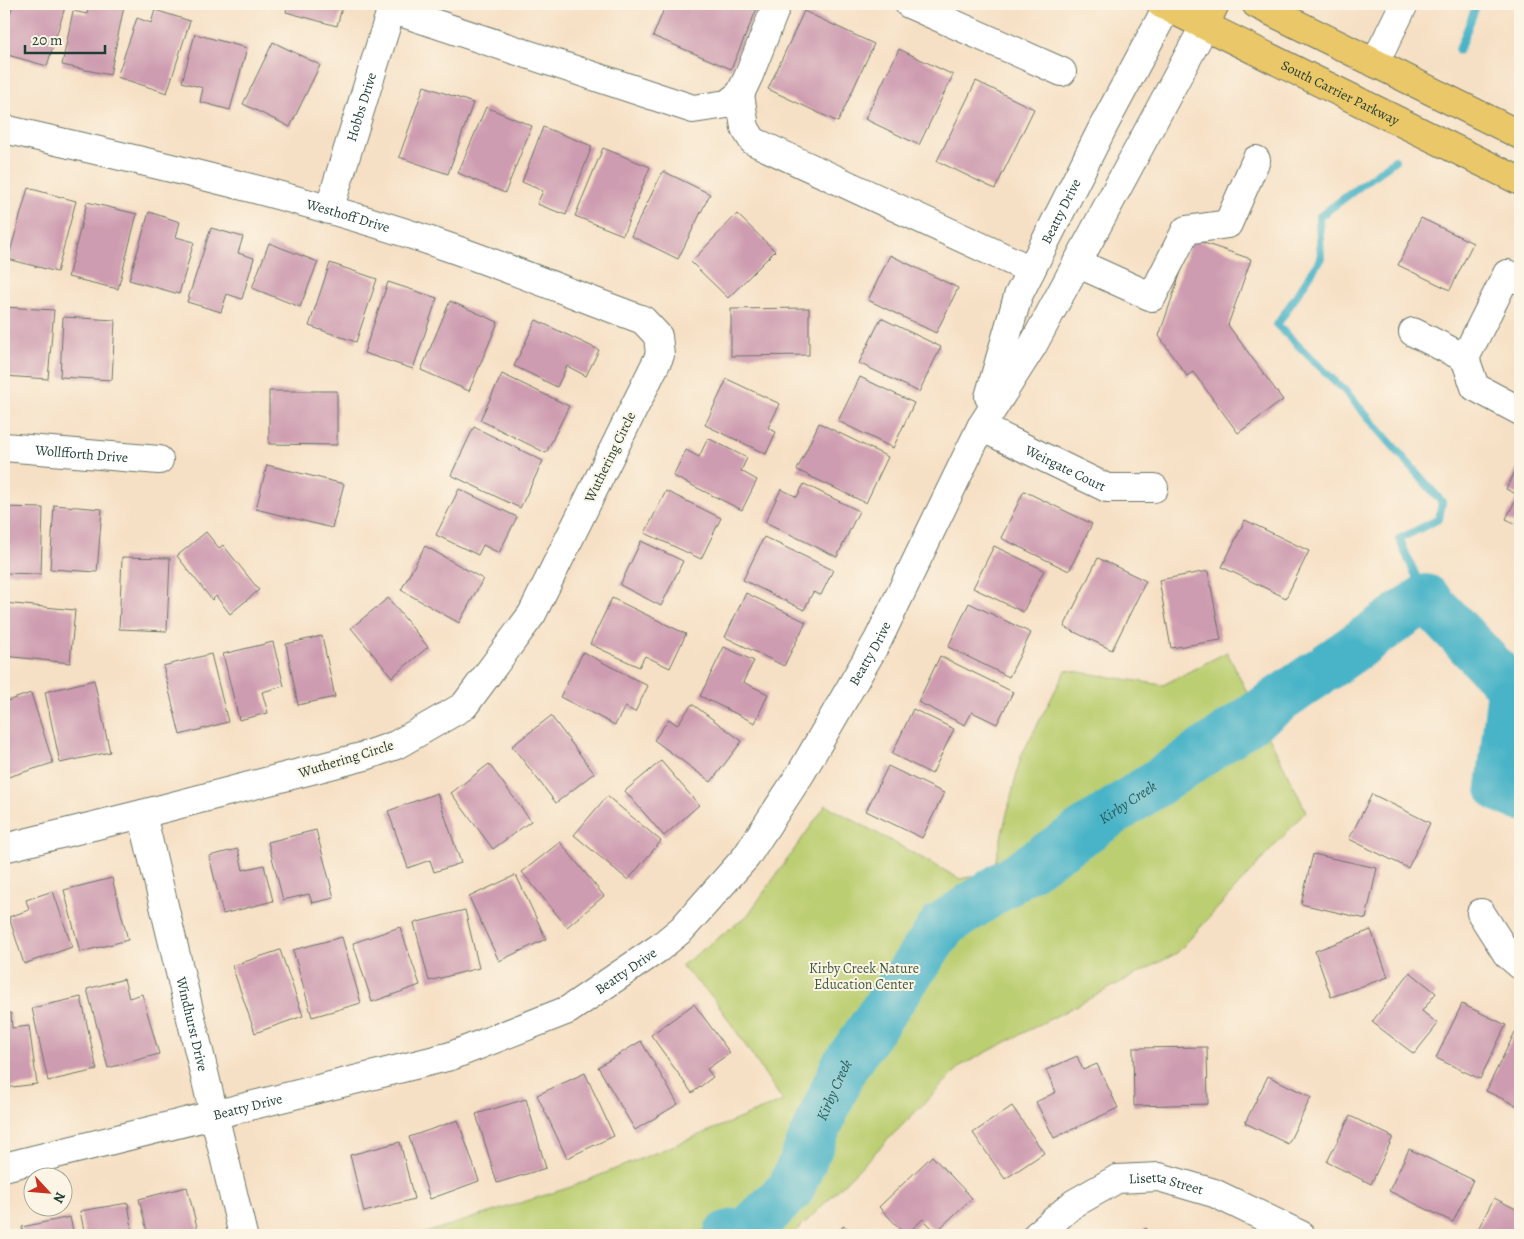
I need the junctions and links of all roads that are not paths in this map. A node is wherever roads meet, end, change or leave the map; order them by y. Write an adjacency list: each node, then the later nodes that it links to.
1 (778, 4): 10 (street)
2 (909, 4): 9 (street)
3 (1256, 4): 8 (main road)
4 (1404, 4): 8 (street)
5 (1166, 5): 7 (main road, South Carrier Parkway); 17 (street, Beatty Drive)
6 (392, 6): 10 (street); 15 (street, Hobbs Drive)
7 (1210, 14): 14 (main road, South Carrier Parkway); 16 (street, Beatty Drive)
8 (1375, 63): 12 (main road)
9 (1062, 72)
10 (740, 94): 17 (street)
11 (4, 129): 15 (street, Westhoff Drive)
12 (1520, 135)
13 (1256, 160): 16 (street)
14 (1520, 181)
15 (329, 210): 20 (street, Westhoff Drive)
16 (1076, 263): 23 (street, Beatty Drive)
17 (1031, 270): 23 (street, Beatty Drive)
18 (1520, 280): 21 (street)
19 (1413, 332): 21 (street)
20 (660, 355): 27 (street, Wuthering Circle)
21 (1465, 358): 22 (street)
22 (1520, 411)
23 (981, 427): 26 (street, Weirgate Court); 31 (street, Beatty Drive)
24 (4, 447): 25 (street, Wollfforth Drive)
25 (159, 460)
26 (1154, 488)
27 (142, 814): 28 (street, Wuthering Circle); 31 (street, Windhurst Drive)
28 (4, 848)
29 (1481, 913): 30 (street)
30 (1520, 965)
31 (215, 1116): 32 (street, Beatty Drive); 33 (street, Windhurst Drive)
32 (4, 1167)
33 (243, 1235)
34 (1037, 1235): 35 (street, Lisetta Street)
35 (1301, 1235)

